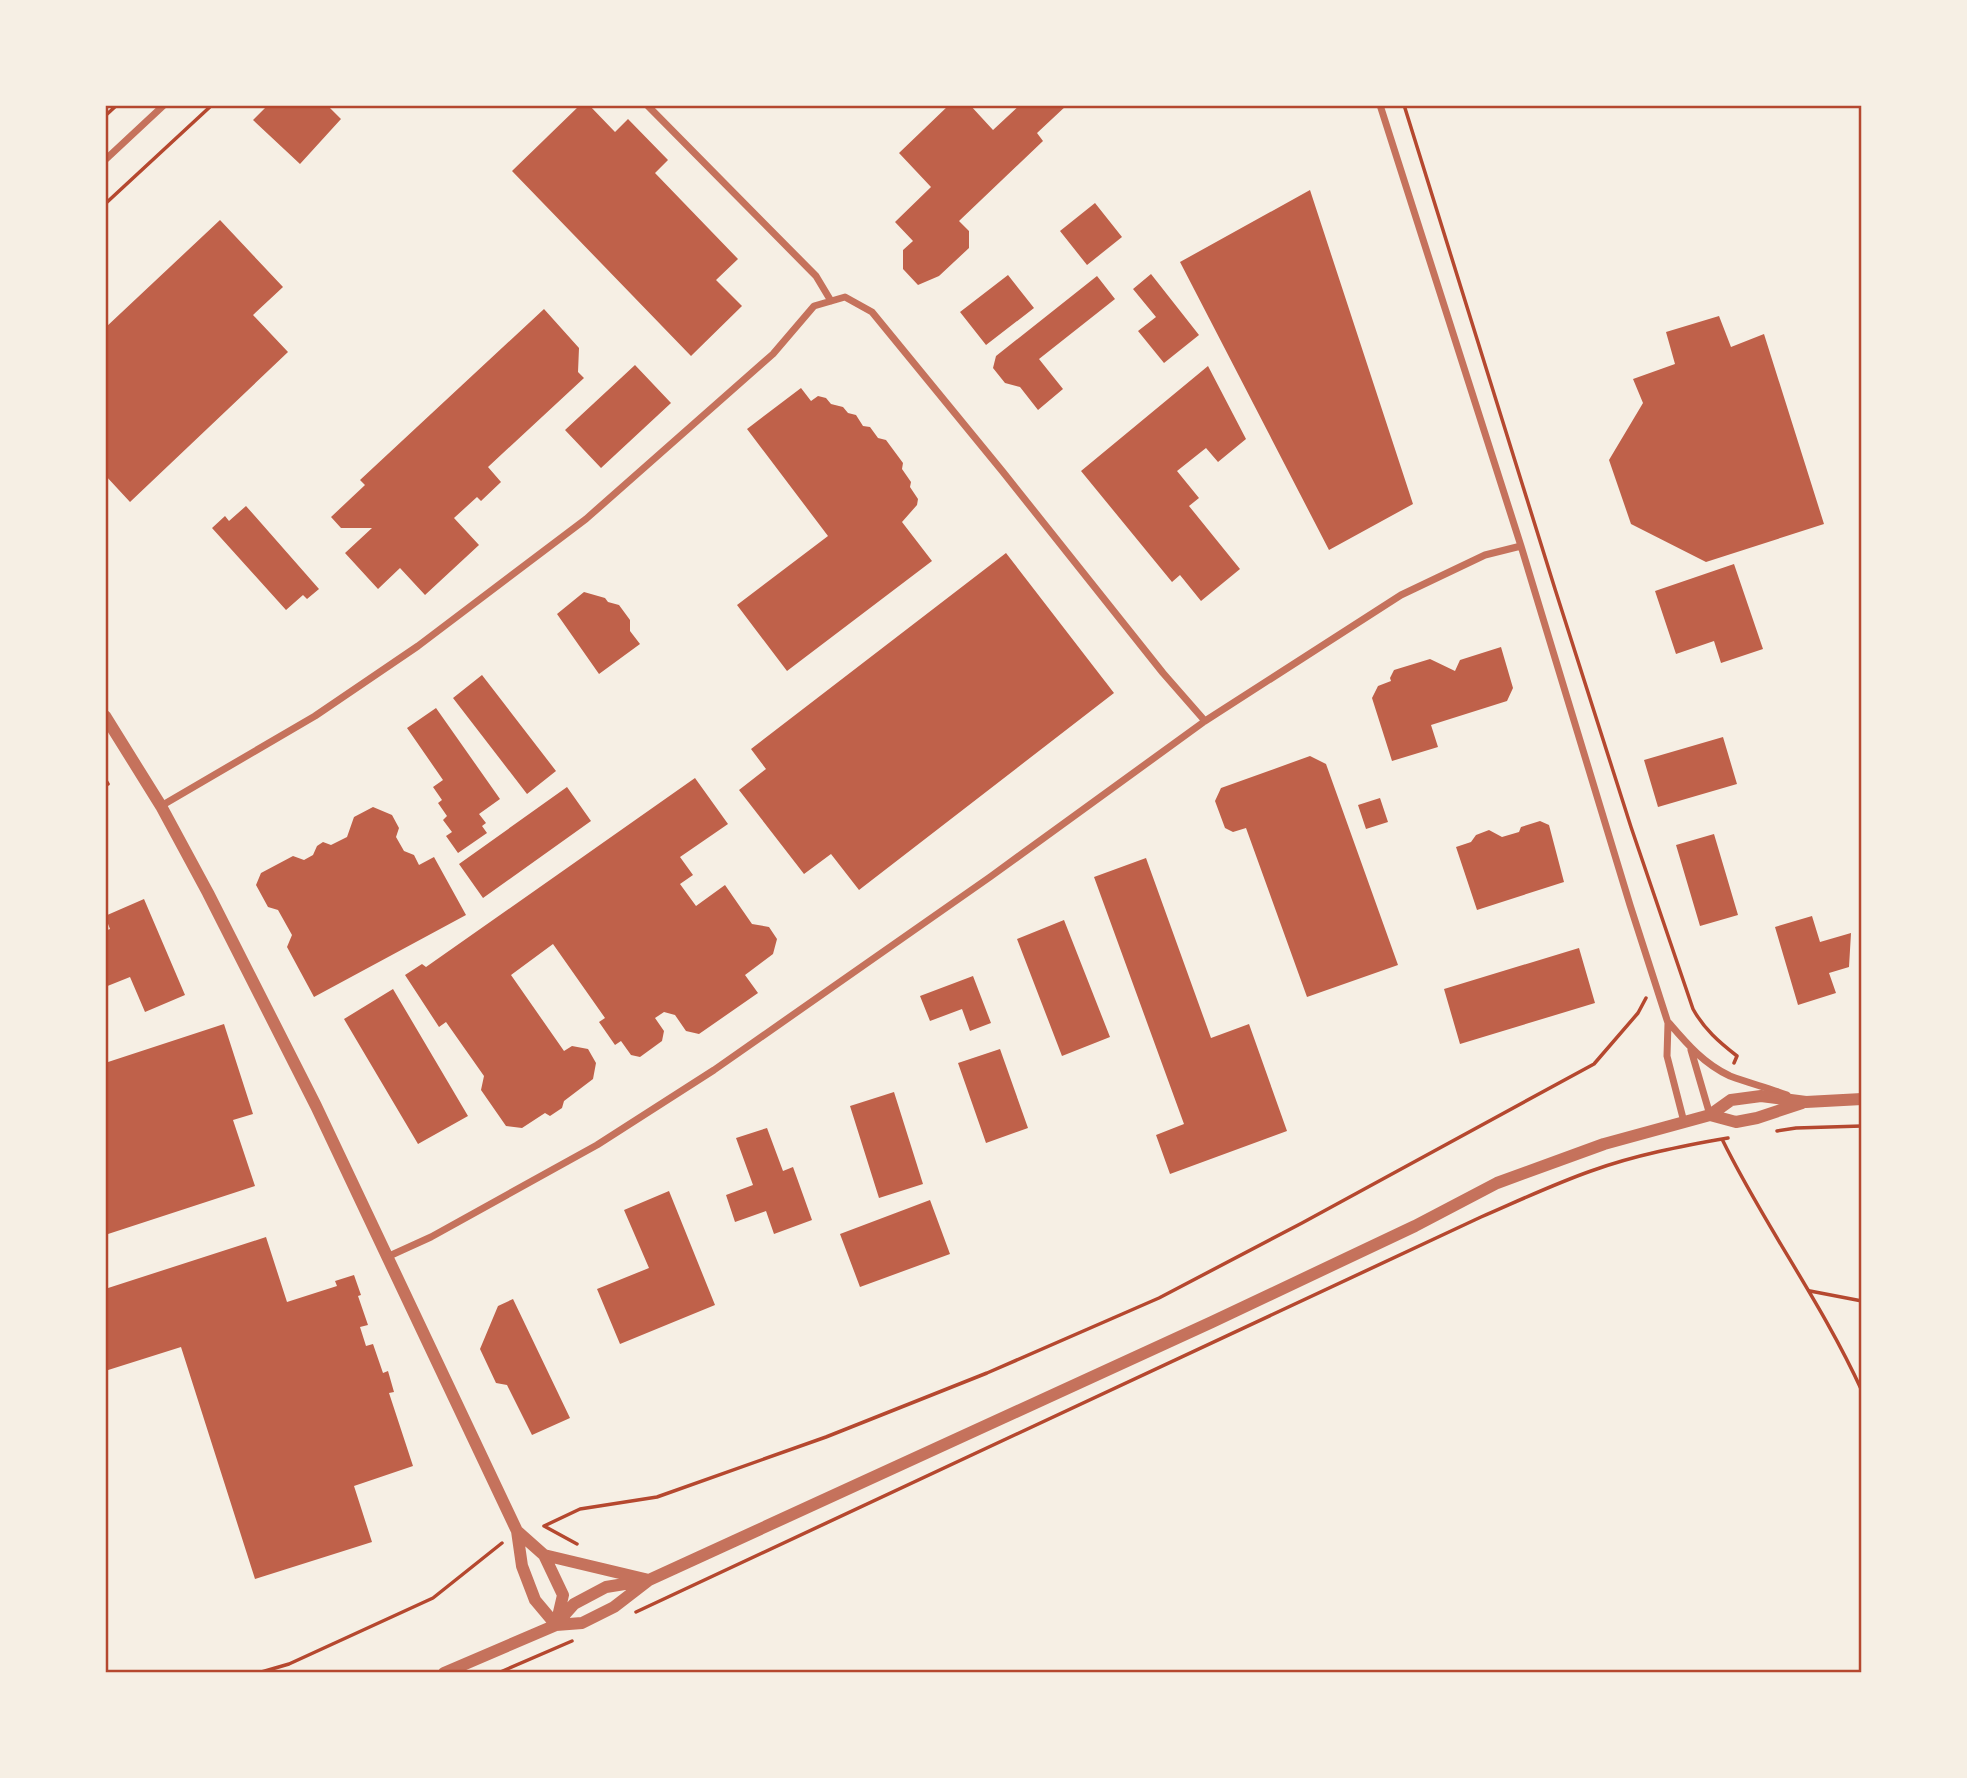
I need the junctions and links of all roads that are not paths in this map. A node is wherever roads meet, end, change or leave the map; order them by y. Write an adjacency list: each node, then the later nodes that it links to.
1 (164, 105): 4 (street)
2 (647, 105): 5 (street)
3 (1380, 105): 6 (street)
4 (105, 160)
5 (831, 301): 8 (street); 9 (street)
6 (1521, 546): 8 (street); 10 (street)
7 (105, 716): 9 (street)
8 (1205, 721): 16 (street)
9 (161, 806): 16 (street)
10 (1668, 1023): 11 (street); 15 (street)
11 (1691, 1049): 13 (street); 14 (street)
12 (1862, 1099): 13 (street)
13 (1806, 1102): 14 (street); 14 (street)
14 (1710, 1115): 15 (street)
15 (1684, 1122): 19 (street)
16 (387, 1257): 17 (street)
17 (517, 1531): 18 (street); 20 (street)
18 (544, 1555): 19 (street); 20 (street)
19 (649, 1580): 20 (street); 20 (street)
20 (556, 1625): 21 (street)
21 (444, 1673)

